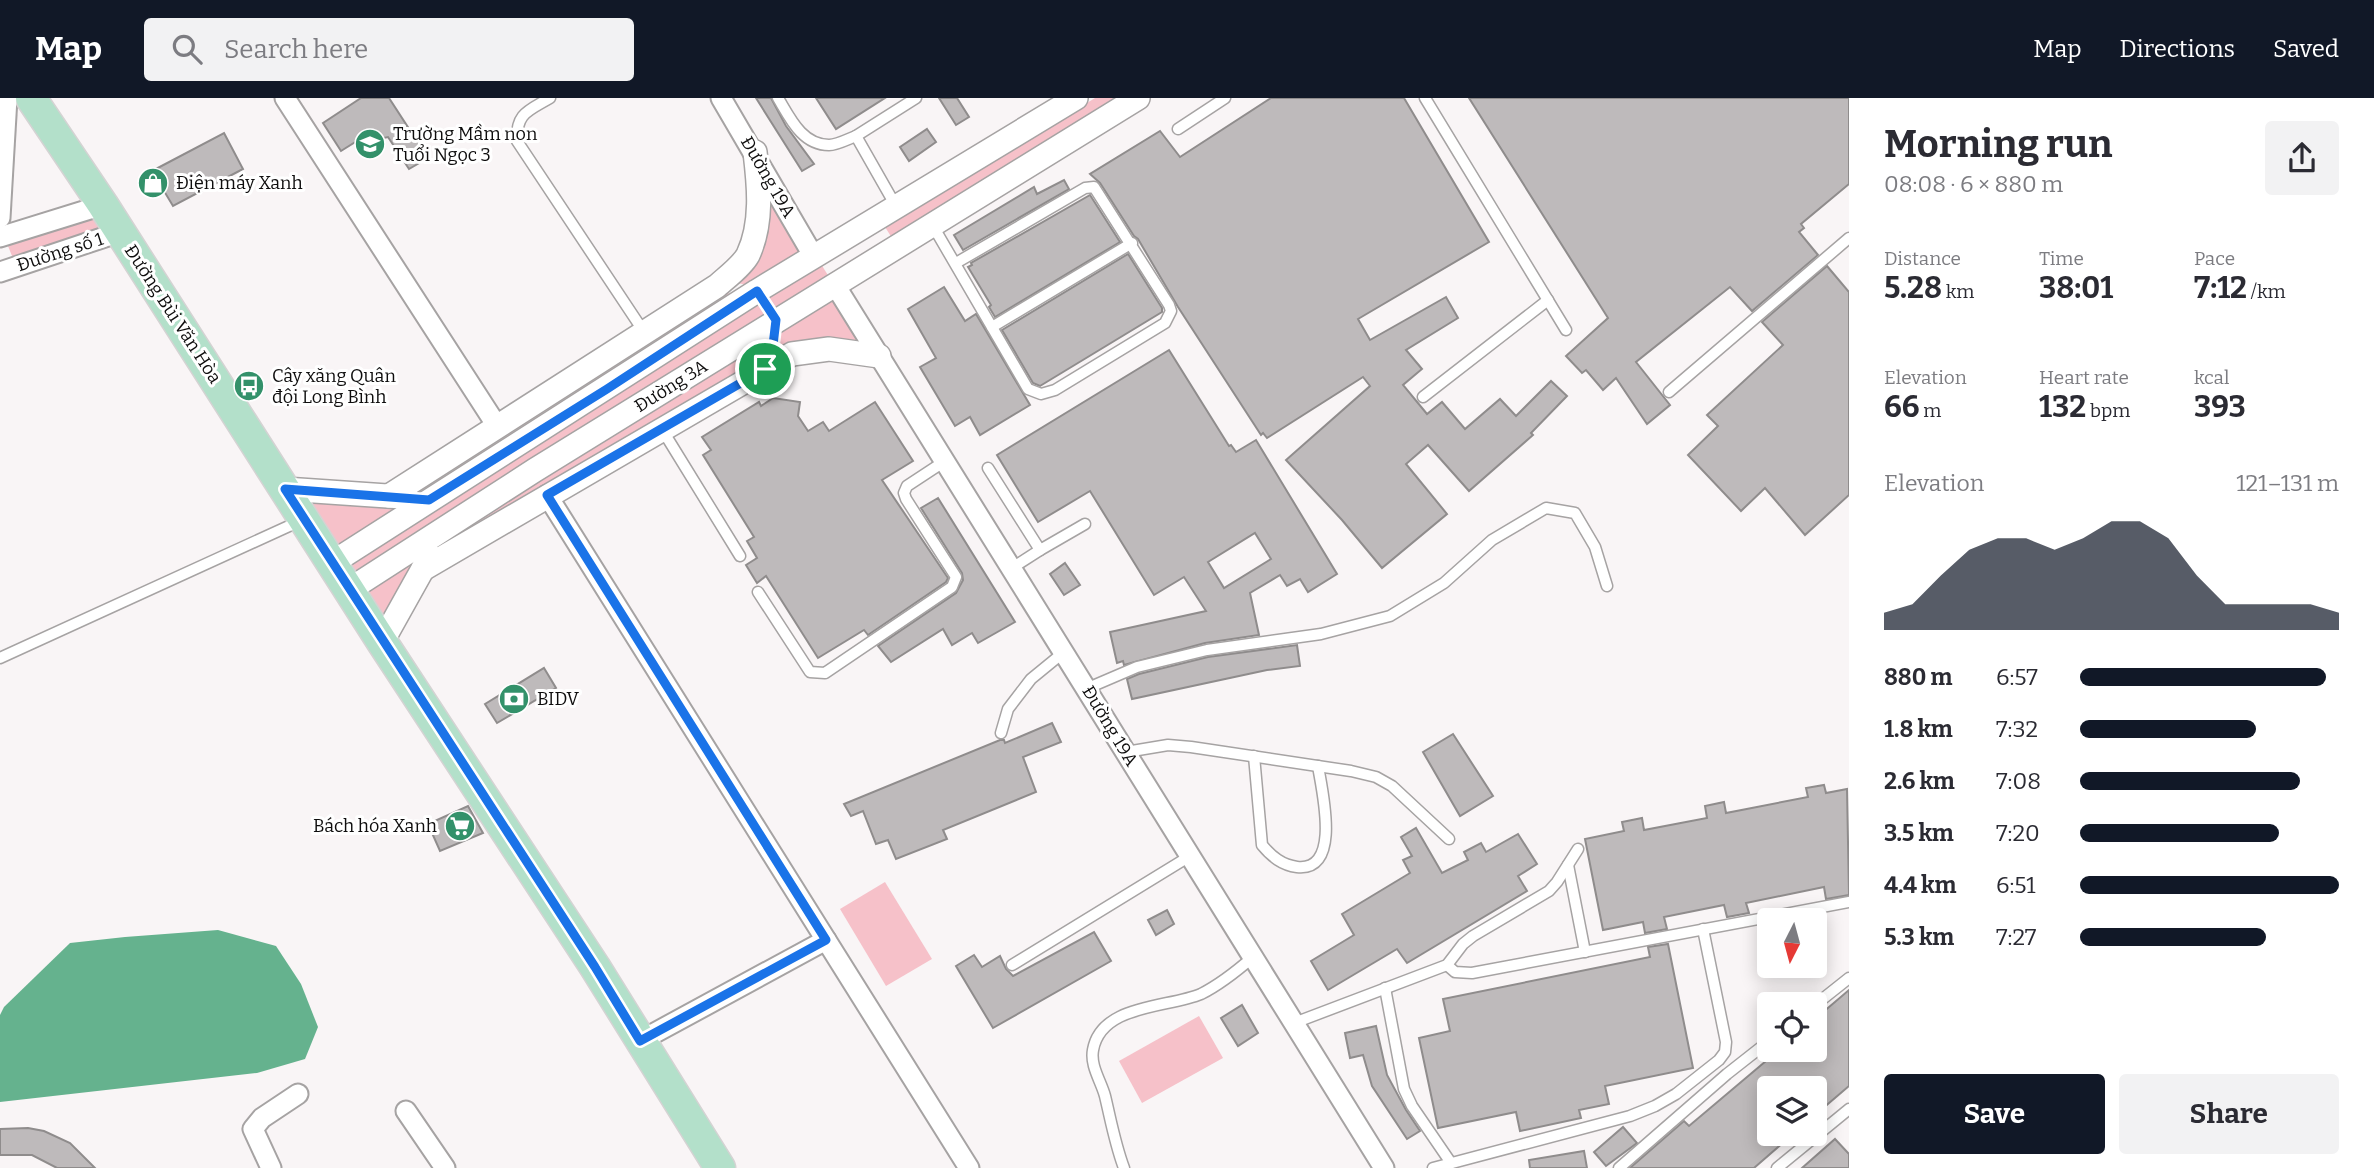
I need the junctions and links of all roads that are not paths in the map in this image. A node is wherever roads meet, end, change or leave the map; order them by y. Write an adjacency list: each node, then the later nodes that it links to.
1 (7, 98): 18 (street)
2 (31, 98): 16 (main road, Đường Bùi Văn Hòa)
3 (285, 98): 39 (street)
4 (550, 98): 34 (lane)
5 (721, 98): 15 (street, Đường 19A)
6 (794, 98): 12 (lane)
7 (916, 98): 14 (lane)
8 (1076, 98): 17 (street, Đường 3A)
9 (1138, 98): 19 (street, Đường 3A)
10 (1225, 98): 13 (lane)
11 (1425, 98): 30 (lane)
12 (780, 102): 14 (lane)
13 (1178, 129)
14 (856, 136): 17 (lane)
15 (755, 152): 24 (street, Đường 19A); 28 (street)
16 (103, 205): 20 (main road, Đường Bùi Văn Hòa); 22 (street, Đường số 1)
17 (897, 208): 24 (street, Đường 3A)
18 (0, 218)
19 (933, 225): 25 (lane); 27 (street, Đường 3A)
20 (120, 232): 26 (street, Đường số 1); 43 (main road, Đường Bùi Văn Hòa)
21 (1849, 238): 37 (lane)
22 (0, 239): 26 (street)
23 (1132, 243): 25 (lane); 32 (lane); 32 (lane)
24 (814, 257): 27 (street); 29 (street, Đường 3A)
25 (956, 263): 32 (lane)
26 (5, 270)
27 (835, 285): 31 (street, Đường 3A); 35 (street, Đường 19A)
28 (718, 286): 29 (street); 34 (street)
29 (757, 291): 31 (street); 46 (street, Đường 3A)
30 (1548, 300): 33 (lane); 38 (lane)
31 (776, 320): 36 (street); 49 (street, Đường 3A)
32 (992, 327)
33 (1566, 330)
34 (644, 334): 39 (street)
35 (879, 356): 36 (street, Đường 3A); 41 (street, Đường 19A)
36 (765, 369): 40 (street, Đường 3A)
37 (1669, 392)
38 (1423, 397)
39 (497, 426): 45 (street)
40 (662, 430): 44 (street, Đường 3A); 51 (lane)
41 (945, 461): 53 (street, Đường 19A); 57 (lane)
42 (988, 468): 50 (lane)
43 (285, 489): 45 (street); 47 (main road, Đường Bùi Văn Hòa)
44 (547, 495): 54 (street, Đường 3A); 72 (street)
45 (389, 496): 46 (street)
46 (429, 500): 52 (street, Đường 3A)
47 (304, 520): 52 (main road, Đường Bùi Văn Hòa); 60 (lane)
48 (1086, 524): 50 (lane)
49 (447, 525): 54 (street); 56 (street, Đường 3A)
50 (1040, 550): 53 (lane)
51 (740, 556)
52 (332, 563): 56 (main road, Đường Bùi Văn Hòa)
53 (1012, 568): 59 (street, Đường 19A)
54 (423, 569): 58 (street, Đường 3A)
55 (1607, 586): 61 (lane)
56 (349, 590): 58 (main road, Đường Bùi Văn Hòa)
57 (758, 592)
58 (382, 642): 81 (main road, Đường Bùi Văn Hòa)
59 (1065, 652): 61 (street, Đường 19A); 62 (lane)
60 (0, 658)
61 (1088, 688): 63 (street, Đường 19A)
62 (1001, 733)
63 (1126, 752): 64 (lane); 68 (street, Đường 19A)
64 (1255, 756): 65 (lane); 65 (lane)
65 (1318, 766): 66 (lane)
66 (1449, 839)
67 (1578, 849): 69 (lane)
68 (1190, 856): 74 (street, Đường 19A); 75 (lane)
69 (1568, 865): 73 (lane); 76 (lane)
70 (1849, 902): 71 (lane)
71 (1703, 929): 73 (lane); 86 (lane)
72 (826, 940): 81 (street); 90 (street)
73 (1585, 952): 76 (lane)
74 (1253, 957): 80 (street, Đường 19A); 91 (lane)
75 (1012, 965)
76 (1447, 965): 78 (lane)
77 (1849, 978): 79 (lane)
78 (1385, 988): 80 (lane); 86 (lane)
79 (1827, 995)
80 (1294, 1023): 92 (street, Đường 19A)
81 (640, 1041): 89 (main road, Đường Bùi Văn Hòa)
82 (1757, 1051): 94 (lane)
83 (298, 1094): 87 (street)
84 (1849, 1109): 95 (lane)
85 (405, 1111): 88 (street)
86 (1451, 1163): 93 (lane)
87 (271, 1168)
88 (445, 1168)
89 (720, 1168)
90 (969, 1168)
91 (1124, 1168)
92 (1384, 1168)
93 (1433, 1168)
94 (1619, 1168)
95 (1777, 1168)

